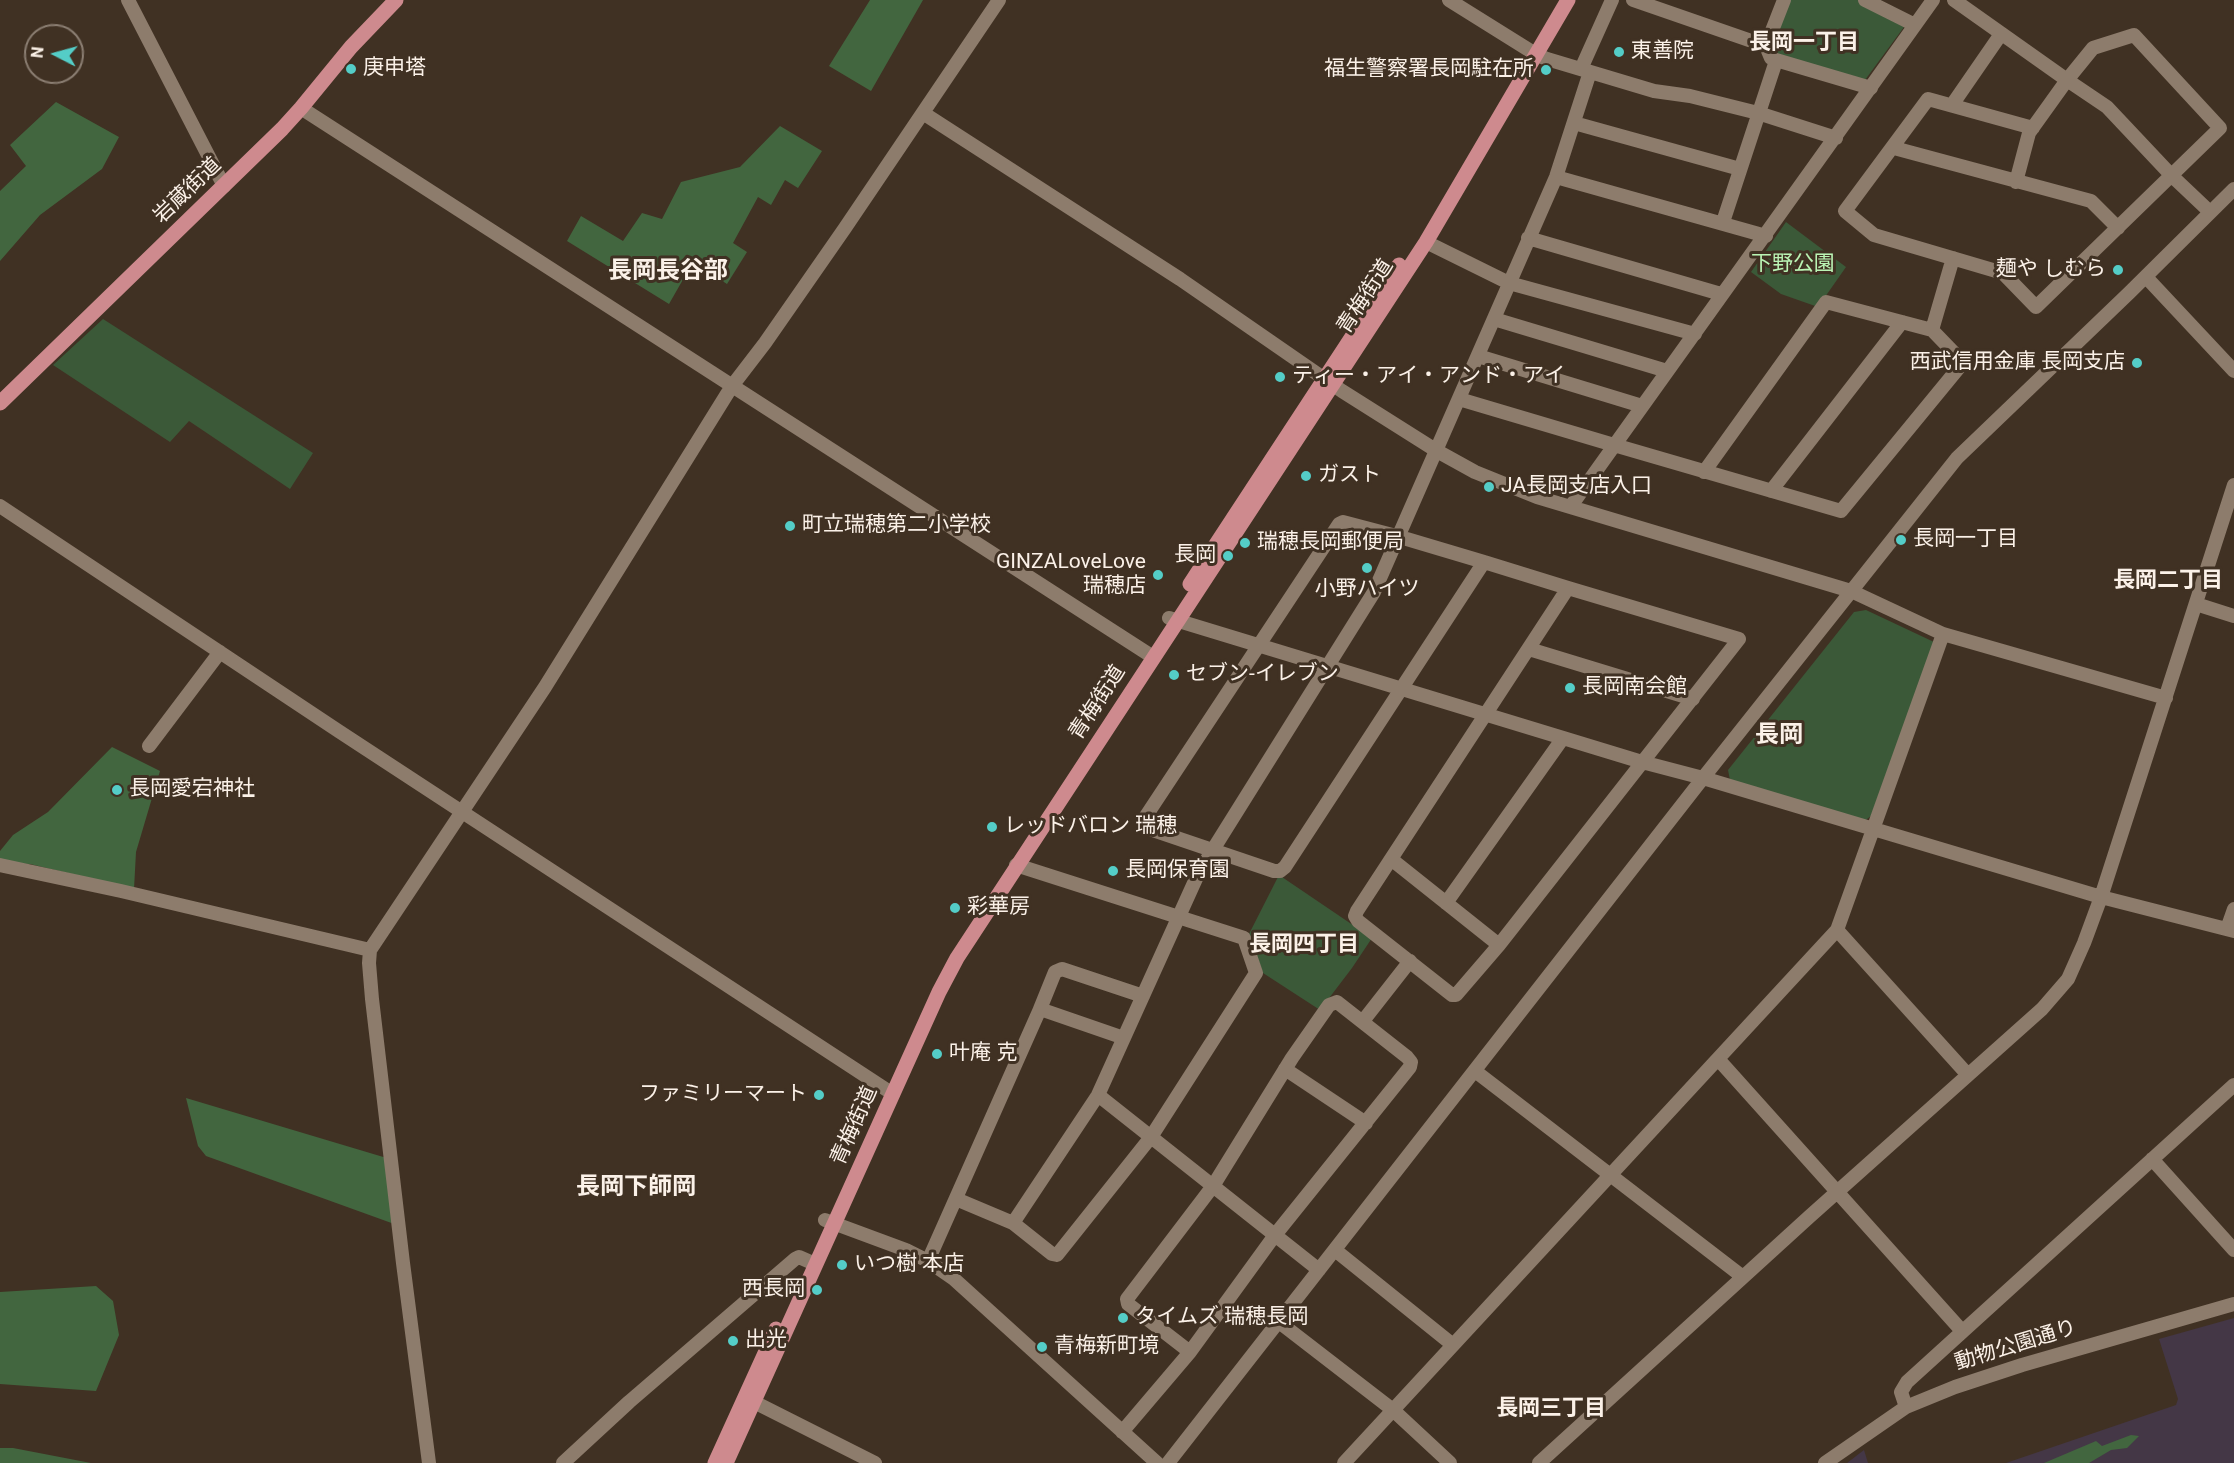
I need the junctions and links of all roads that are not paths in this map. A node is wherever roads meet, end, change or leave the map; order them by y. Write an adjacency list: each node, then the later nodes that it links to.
1 (128, 0): 34 (street)
2 (396, 0): 23 (main road, 岩蔵街道)
3 (999, 0): 24 (street)
4 (1449, 0): 17 (street)
5 (1556, 0): 17 (main road, 青梅街道)
6 (1568, 0): 17 (main road, 青梅街道)
7 (1612, 0): 19 (street)
8 (1633, 0): 13 (street)
9 (1784, 0): 16 (street)
10 (1867, 0): 14 (street)
11 (1933, 0): 14 (street)
12 (1954, 0): 15 (street)
13 (1661, 4): 16 (street)
14 (1915, 25): 21 (street)
15 (2001, 34): 20 (street); 22 (street)
16 (1766, 46): 18 (street)
17 (1533, 53): 19 (street); 41 (main road, 青梅街道); 53 (main road, 青梅街道)
18 (1776, 60): 21 (street); 25 (street)
19 (1586, 70): 25 (street); 26 (street)
20 (2067, 80): 27 (street); 31 (street); 31 (street)
21 (1870, 88): 28 (street)
22 (1952, 105): 27 (street); 29 (street)
23 (302, 108): 34 (main road, 岩蔵街道); 54 (street)
24 (923, 113): 53 (street); 54 (street)
25 (1758, 113): 28 (street); 30 (street)
26 (1574, 123): 30 (street); 32 (street)
27 (2033, 128): 33 (street)
28 (1836, 138): 39 (street)
29 (1894, 148): 33 (street); 42 (street)
30 (1740, 169): 37 (street)
31 (2172, 176): 36 (street); 38 (street)
32 (1556, 177): 37 (street); 40 (street)
33 (2016, 182): 38 (street)
34 (224, 186): 56 (main road, 岩蔵街道)
35 (2234, 189): 36 (street)
36 (2210, 212): 43 (street)
37 (1723, 222): 39 (street)
38 (2118, 228): 42 (street)
39 (1766, 236): 45 (street)
40 (1528, 238): 44 (street); 45 (street)
41 (1426, 242): 44 (street); 53 (main road, 青梅街道)
42 (1953, 258): 48 (street)
43 (2146, 277): 51 (street); 68 (street)
44 (1509, 283): 46 (street); 49 (street)
45 (1721, 294): 49 (street)
46 (1494, 319): 50 (street); 52 (street)
47 (1902, 322): 48 (street); 60 (street); 62 (street)
48 (1932, 330): 62 (street)
49 (1695, 334): 52 (street)
50 (1478, 357): 55 (street); 57 (street)
51 (2231, 361)
52 (1667, 371): 57 (street)
53 (1329, 381): 59 (street); 71 (main road, 青梅街道)
54 (732, 386): 76 (street); 86 (street)
55 (1459, 399): 58 (street); 59 (street)
56 (0, 403)
57 (1642, 406): 58 (street)
58 (1614, 445): 60 (street); 64 (street)
59 (1437, 450): 64 (street); 65 (street)
60 (1704, 472): 62 (street)
61 (2234, 485): 69 (street)
62 (1771, 491)
63 (0, 506): 75 (street)
64 (1571, 506): 68 (street)
65 (1400, 537): 66 (street); 73 (street); 77 (street)
66 (1484, 562): 67 (street); 78 (street)
67 (1568, 588): 74 (street); 80 (street)
68 (1851, 591): 72 (street); 85 (street)
69 (2196, 604): 70 (street); 79 (street)
70 (2234, 616)
71 (1174, 619): 73 (street); 76 (main road, 青梅街道)
72 (1943, 634): 79 (street); 87 (street)
73 (1260, 646): 77 (street); 88 (street)
74 (1529, 649): 80 (street); 81 (street)
75 (220, 652): 83 (street); 86 (street)
76 (1149, 655): 91 (main road, 青梅街道); 110 (main road, 青梅街道)
77 (1328, 666): 78 (street); 88 (street)
78 (1401, 689): 81 (street); 88 (street)
79 (2166, 698): 92 (street)
80 (1693, 699): 84 (street)
81 (1485, 715): 82 (street); 89 (street)
82 (1563, 738): 84 (street); 93 (street)
83 (149, 746)
84 (1642, 762): 85 (street); 98 (street)
85 (1703, 778): 87 (street); 107 (street)
86 (462, 812): 99 (street); 110 (street)
87 (1872, 829): 92 (street); 96 (street)
88 (1212, 850): 95 (street)
89 (1391, 859): 93 (street); 100 (street)
90 (0, 865): 99 (street)
91 (1016, 865): 95 (street); 110 (main road, 青梅街道)
92 (2101, 897): 97 (street); 108 (street)
93 (1446, 903): 98 (street)
94 (2234, 909): 97 (street)
95 (1179, 917): 101 (street); 113 (street)
96 (1837, 930): 105 (street); 108 (street)
97 (2231, 930)
98 (1499, 945): 100 (street)
99 (370, 950): 138 (street)
100 (1410, 961): 103 (street)
101 (1143, 996): 102 (street); 104 (street)
102 (1040, 1009): 104 (street); 118 (street)
103 (1363, 1021): 106 (street); 112 (street)
104 (1124, 1038): 111 (street)
105 (1718, 1059): 115 (street); 117 (street)
106 (1285, 1069): 112 (street); 116 (street)
107 (1475, 1071): 115 (street); 122 (street)
108 (1968, 1075): 117 (street)
109 (2234, 1085): 114 (street)
110 (888, 1091): 119 (main road, 青梅街道)
111 (1098, 1095): 113 (street); 120 (street)
112 (1366, 1123): 121 (street)
113 (1151, 1137): 116 (street); 120 (street)
114 (2152, 1159): 123 (street); 130 (street)
115 (1610, 1174): 127 (street); 131 (street)
116 (1213, 1186): 121 (street); 132 (street)
117 (1838, 1192): 127 (street); 130 (street)
118 (956, 1199): 120 (street); 124 (street)
119 (830, 1222): 124 (street); 125 (main road, 青梅街道)
120 (1013, 1223)
121 (1275, 1235): 126 (street); 132 (street)
122 (1335, 1250): 126 (street); 131 (street)
123 (2234, 1250)
124 (928, 1261): 136 (street)
125 (811, 1262): 133 (main road, 青梅街道); 139 (street); 140 (main road, 青梅街道)
126 (1319, 1270): 129 (street)
127 (1743, 1277): 146 (street)
128 (2234, 1304): 134 (street, 動物公園通り)
129 (1279, 1322): 135 (street); 143 (street)
130 (1962, 1331): 134 (street)
131 (1453, 1345): 135 (street)
132 (1190, 1352): 136 (street)
133 (754, 1402): 137 (street); 141 (main road, 青梅街道)
134 (1906, 1407): 147 (street, 動物公園通り)
135 (1393, 1410): 144 (street); 145 (street)
136 (1122, 1432): 142 (street)
137 (871, 1462)
138 (429, 1463)
139 (562, 1463)
140 (715, 1463)
141 (726, 1463)
142 (1157, 1463)
143 (1168, 1463)
144 (1344, 1463)
145 (1450, 1463)
146 (1539, 1463)
147 (1825, 1463)

